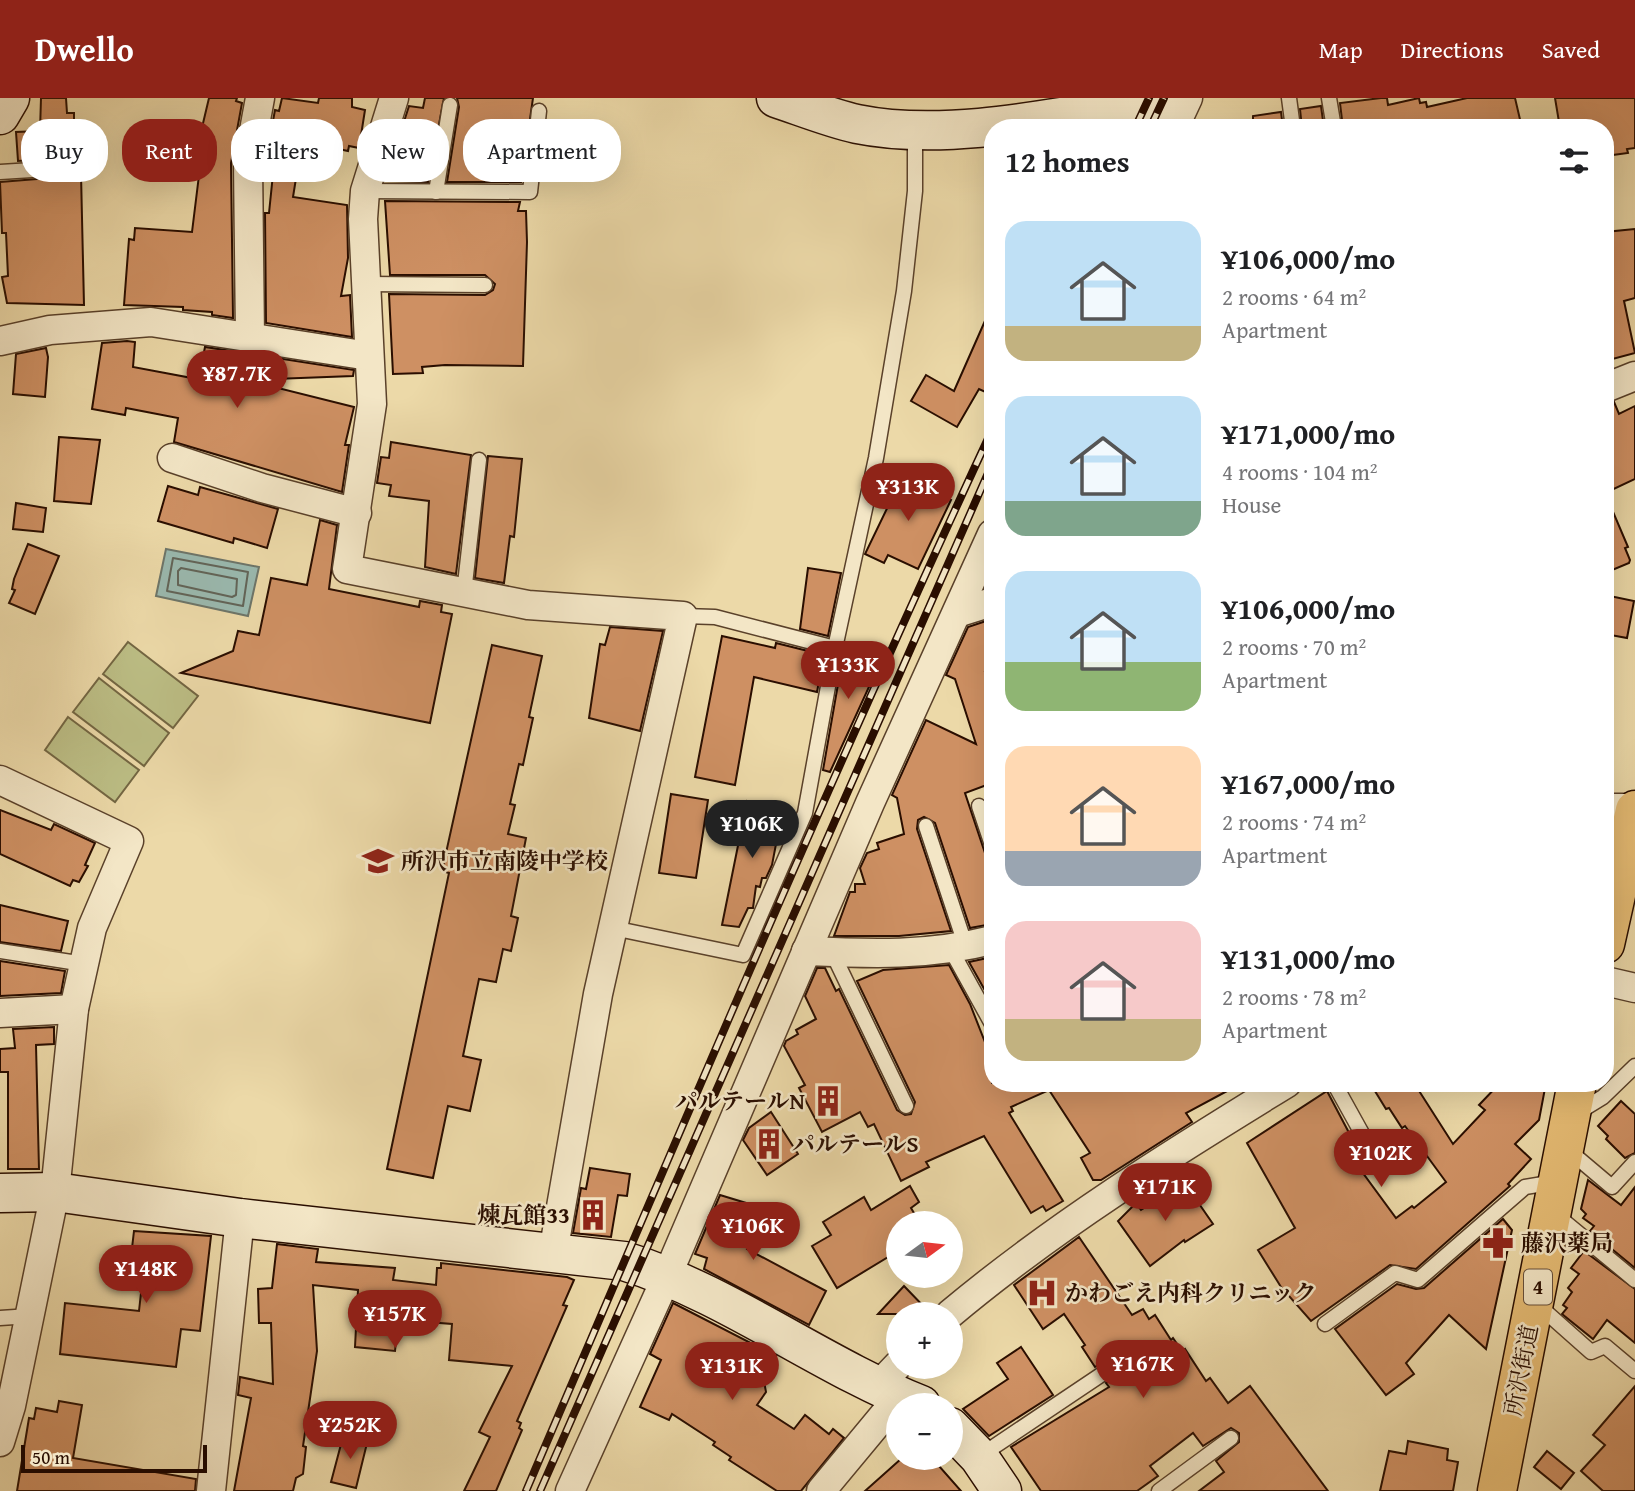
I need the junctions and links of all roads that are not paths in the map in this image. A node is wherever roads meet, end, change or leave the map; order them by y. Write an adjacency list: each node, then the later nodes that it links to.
1 (10, 98): 12 (street)
2 (260, 98): 25 (street)
3 (394, 98): 21 (street)
4 (776, 98): 18 (street)
5 (1176, 98): 9 (street)
6 (1188, 98): 14 (street)
7 (1289, 98): 15 (lane)
8 (1329, 98): 16 (lane)
9 (1115, 102): 13 (street)
10 (450, 105): 22 (lane)
11 (539, 111): 22 (lane)
12 (0, 115)
13 (1021, 119)
14 (1178, 119)
15 (1292, 119)
16 (1332, 119)
17 (984, 126): 18 (street)
18 (915, 130): 38 (lane)
19 (21, 171): 20 (lane)
20 (0, 172)
21 (365, 191): 22 (lane); 23 (street)
22 (436, 191)
23 (366, 284): 24 (lane); 27 (street)
24 (485, 285)
25 (250, 337): 26 (street); 27 (street)
26 (0, 341)
27 (369, 356): 32 (street)
28 (1635, 376): 29 (street)
29 (1614, 384)
30 (172, 458): 32 (street)
31 (479, 460): 34 (lane)
32 (358, 513): 34 (street)
33 (984, 552): 36 (street)
34 (464, 593): 37 (street)
35 (984, 604): 36 (street)
36 (957, 612): 49 (street)
37 (683, 616): 38 (lane); 46 (street)
38 (835, 648): 46 (lane)
39 (0, 780): 50 (street)
40 (979, 806): 43 (lane)
41 (1614, 808): 42 (street)
42 (1635, 809): 45 (main road)
43 (984, 821)
44 (926, 826): 47 (lane)
45 (1614, 881)
46 (613, 928): 68 (street)
47 (969, 945): 49 (street); 53 (lane)
48 (0, 951): 50 (lane)
49 (819, 952): 61 (lane); 69 (street)
50 (84, 964): 54 (street)
51 (1614, 983): 52 (street)
52 (1635, 988)
53 (984, 997)
54 (74, 1009): 55 (street); 65 (street)
55 (0, 1013)
56 (1635, 1066): 57 (lane)
57 (1614, 1086)
58 (1273, 1092): 71 (street)
59 (1339, 1092): 64 (lane)
60 (1608, 1092): 62 (lane)
61 (905, 1106)
62 (1565, 1148): 63 (lane); 70 (lane); 72 (main road, 所沢街道 / 4); 75 (lane)
63 (1635, 1162)
64 (1380, 1166)
65 (55, 1192): 66 (street); 67 (street); 73 (street)
66 (0, 1193)
67 (240, 1218): 68 (street); 83 (street)
68 (553, 1253): 69 (street)
69 (667, 1276): 78 (street); 84 (street)
70 (1635, 1280)
71 (963, 1303)
72 (1535, 1303): 77 (lane); 88 (main road, 所沢街道 / 4)
73 (30, 1315): 74 (lane); 81 (street)
74 (0, 1318)
75 (1325, 1324)
76 (1135, 1352): 82 (lane)
77 (1635, 1371)
78 (899, 1388): 85 (street)
79 (1231, 1438): 87 (lane)
80 (963, 1440): 82 (street)
81 (0, 1442)
82 (979, 1457): 86 (street)
83 (211, 1491)
84 (570, 1491)
85 (821, 1491)
86 (1002, 1491)
87 (1159, 1491)
88 (1497, 1491)

